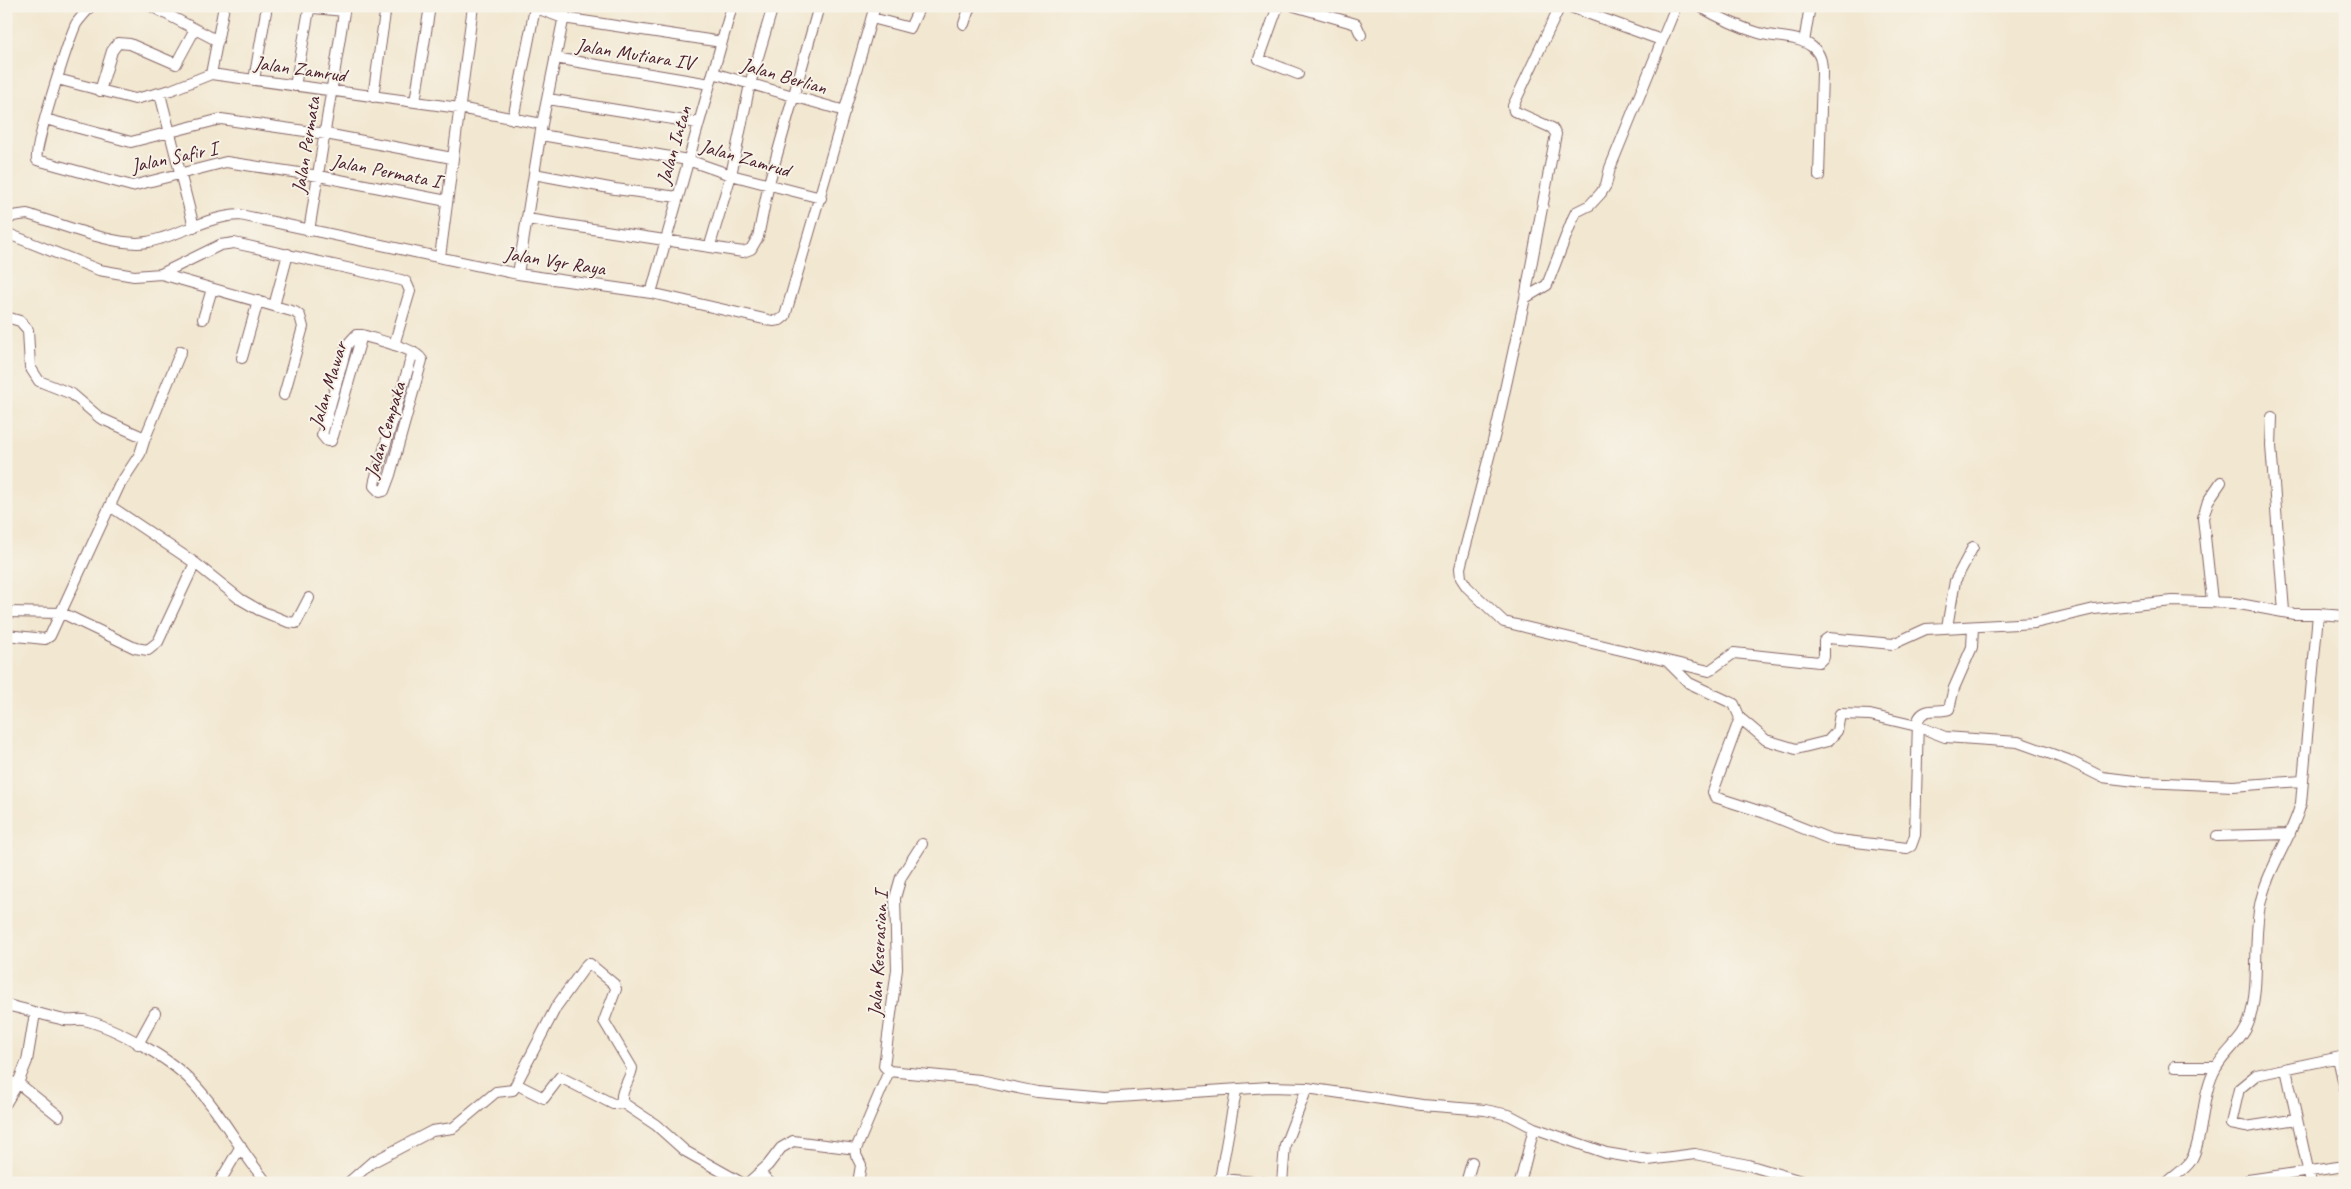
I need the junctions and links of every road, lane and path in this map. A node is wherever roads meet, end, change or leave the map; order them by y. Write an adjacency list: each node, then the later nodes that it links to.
1 (91, 6): 37 (street)
2 (152, 6): 27 (street)
3 (224, 6): 30 (street)
4 (267, 6): 38 (street)
5 (386, 6): 45 (street)
6 (430, 6): 48 (street)
7 (473, 6): 49 (street)
8 (566, 6): 24 (street)
9 (732, 6): 31 (street, Jalan Intan)
10 (773, 6): 40 (street)
11 (819, 6): 46 (street)
12 (875, 6): 25 (street, Jalan Vgr Raya)
13 (920, 6): 25 (street)
14 (970, 6): 26 (street)
15 (1278, 6): 36 (street)
16 (1294, 6): 28 (street)
17 (1560, 6): 81 (street)
18 (1568, 6): 29 (street)
19 (1676, 6): 29 (street)
20 (1699, 6): 32 (street)
21 (1810, 6): 32 (street)
22 (533, 7): 24 (street); 52 (street)
23 (344, 9): 41 (street); 43 (street, Jalan Permata)
24 (563, 18): 31 (street); 33 (street)
25 (872, 18): 50 (street, Jalan Vgr Raya)
26 (964, 24)
27 (195, 29): 30 (street); 42 (street)
28 (1360, 35)
29 (1661, 40): 81 (street)
30 (218, 41): 34 (street)
31 (722, 42): 35 (street, Jalan Intan)
32 (1804, 42): 63 (street)
33 (555, 58): 39 (street, Jalan Mutiara IV); 47 (street)
34 (211, 74): 38 (street, Jalan Zamrud); 44 (street, Jalan Zamrud)
35 (713, 74): 39 (street, Jalan Intan); 40 (street, Jalan Berlian)
36 (1298, 74)
37 (57, 79): 42 (street, Jalan Zamrud); 51 (street)
38 (254, 80): 41 (street, Jalan Zamrud)
39 (710, 84): 53 (street, Jalan Intan)
40 (750, 84): 46 (street, Jalan Berlian); 61 (street)
41 (295, 86): 43 (street, Jalan Zamrud)
42 (100, 91): 44 (street, Jalan Zamrud)
43 (332, 91): 45 (street, Jalan Zamrud); 56 (street, Jalan Permata)
44 (160, 94): 55 (street)
45 (373, 97): 48 (street, Jalan Zamrud)
46 (794, 97): 50 (street, Jalan Berlian); 64 (street)
47 (548, 99): 53 (street); 54 (street)
48 (415, 102): 49 (street, Jalan Zamrud)
49 (459, 108): 52 (street, Jalan Zamrud); 57 (street)
50 (845, 111): 66 (street, Jalan Vgr Raya)
51 (45, 119): 55 (street); 60 (street, Jalan Safir I)
52 (513, 119): 54 (street, Jalan Zamrud)
53 (698, 123): 58 (street, Jalan Intan)
54 (541, 130): 58 (street, Jalan Zamrud); 59 (street)
55 (170, 134): 56 (street); 60 (street)
56 (326, 134): 57 (street); 62 (street, Jalan Permata)
57 (452, 158): 67 (street)
58 (688, 160): 61 (street, Jalan Zamrud); 65 (street, Jalan Intan)
59 (534, 174): 65 (street); 68 (street)
60 (181, 175): 62 (street, Jalan Safir I); 70 (street)
61 (731, 175): 64 (street, Jalan Zamrud); 74 (street)
62 (318, 176): 67 (street, Jalan Permata I); 71 (street, Jalan Permata)
63 (1818, 176)
64 (769, 183): 66 (street, Jalan Zamrud); 74 (street)
65 (678, 197): 73 (street, Jalan Intan)
66 (821, 198): 80 (street, Jalan Vgr Raya)
67 (447, 201): 76 (street)
68 (527, 219): 73 (street); 78 (street)
69 (6, 221): 70 (street, Jalan Vgr Raya)
70 (194, 227): 71 (street, Jalan Vgr Raya)
71 (309, 231): 76 (street, Jalan Vgr Raya)
72 (6, 234): 77 (street)
73 (666, 239): 74 (street); 80 (street, Jalan Intan)
74 (710, 245)
75 (288, 254): 77 (street); 83 (street); 87 (street)
76 (440, 257): 78 (street, Jalan Vgr Raya)
77 (161, 274): 79 (street)
78 (518, 274): 80 (street, Jalan Vgr Raya)
79 (212, 289): 82 (street); 85 (street)
80 (651, 293)
81 (1525, 298): 108 (street)
82 (258, 301): 83 (street); 90 (street)
83 (274, 306): 91 (street)
84 (6, 317): 93 (street)
85 (203, 319)
86 (362, 335): 86 (street, Jalan Mawar); 87 (street, Jalan Mawar)
87 (394, 345): 89 (street)
88 (181, 351): 93 (street)
89 (413, 352): 89 (street, Jalan Cempaka)
90 (242, 358)
91 (284, 395)
92 (2272, 417): 100 (street)
93 (145, 438): 95 (street)
94 (2221, 482): 99 (street)
95 (110, 506): 97 (street); 102 (street)
96 (1973, 547): 106 (street)
97 (195, 563): 98 (street); 102 (street)
98 (309, 598)
99 (2212, 601): 100 (street); 105 (street)
100 (2284, 611): 103 (street)
101 (6, 612): 102 (street)
102 (62, 613): 107 (street)
103 (2318, 614): 104 (street); 111 (street)
104 (2345, 616)
105 (1973, 627): 106 (street); 110 (street)
106 (1947, 628): 108 (street)
107 (6, 635)
108 (1666, 661): 109 (street)
109 (1740, 718): 110 (street); 110 (street)
110 (1917, 726): 111 (street)
111 (2302, 781): 112 (street)
112 (2290, 834): 113 (street); 121 (street)
113 (2217, 836)
114 (922, 844): 123 (street, Jalan Keserasian I)
115 (6, 1005): 116 (street)
116 (35, 1013): 118 (street); 125 (street)
117 (155, 1013): 118 (street)
118 (138, 1044): 135 (street)
119 (2341, 1057): 122 (street); 128 (street)
120 (2174, 1067): 121 (street)
121 (2216, 1067): 155 (street)
122 (2286, 1069): 133 (street); 133 (street)
123 (889, 1071): 129 (street); 136 (street)
124 (6, 1082): 125 (street)
125 (18, 1083): 130 (street); 132 (street)
126 (516, 1084): 131 (street); 131 (street); 145 (street)
127 (1307, 1088): 129 (street); 134 (street); 151 (street)
128 (2345, 1089)
129 (1236, 1091): 142 (street)
130 (6, 1103)
131 (623, 1104): 146 (street)
132 (60, 1116)
133 (2297, 1119): 139 (street)
134 (1534, 1128): 153 (street); 154 (street)
135 (242, 1146): 143 (street); 144 (street)
136 (856, 1149): 140 (street); 149 (street)
137 (1472, 1162): 152 (street)
138 (2345, 1166): 139 (street)
139 (2308, 1171): 141 (street); 156 (street)
140 (760, 1173): 147 (street); 148 (street)
141 (2248, 1180)
142 (1220, 1181): 150 (street)
143 (219, 1183)
144 (266, 1183)
145 (348, 1183)
146 (742, 1183)
147 (748, 1183)
148 (770, 1183)
149 (858, 1183)
150 (1268, 1183)
151 (1282, 1183)
152 (1466, 1183)
153 (1520, 1183)
154 (1808, 1183)
155 (2167, 1183)
156 (2311, 1183)

